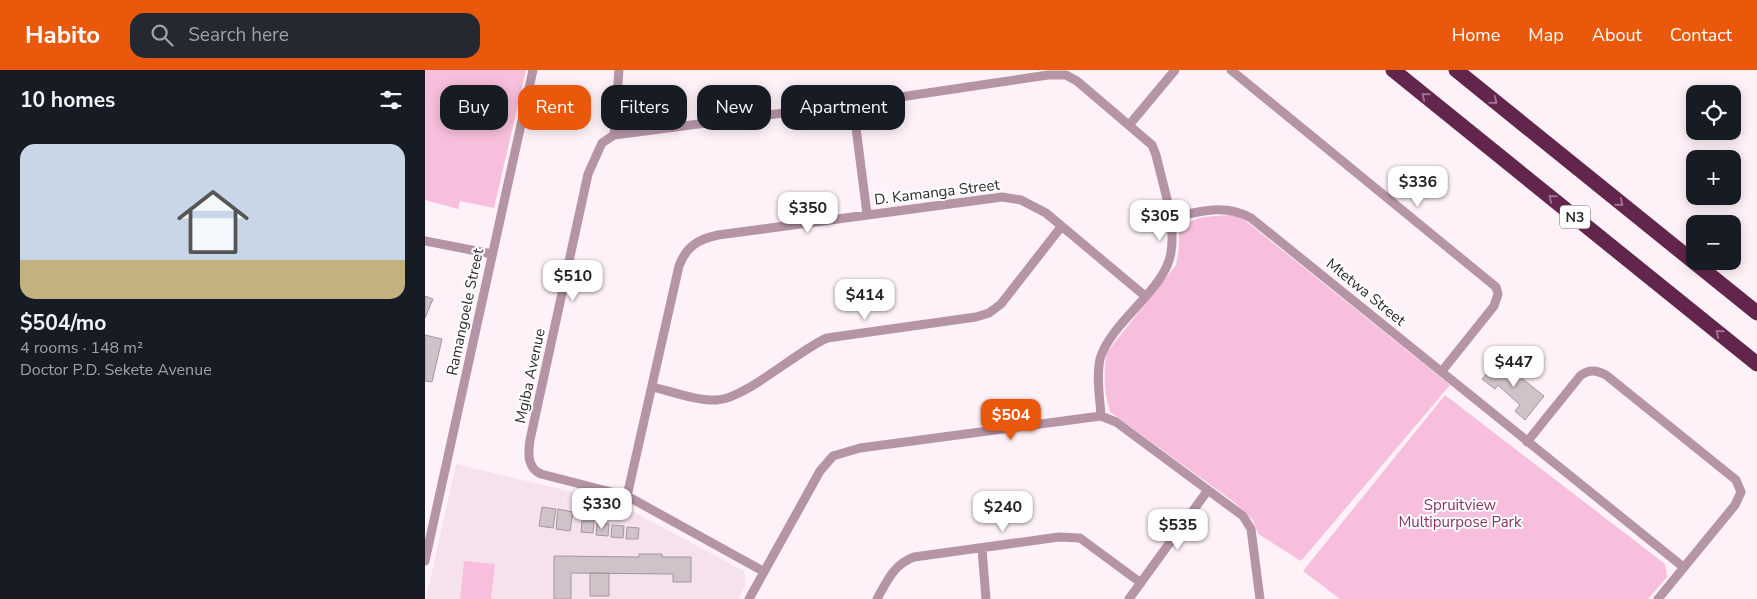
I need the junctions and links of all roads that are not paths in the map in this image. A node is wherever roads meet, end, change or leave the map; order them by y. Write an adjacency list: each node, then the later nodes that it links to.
1 (533, 70): 17 (street, Ramangoele Street)
2 (619, 70): 12 (street)
3 (1175, 70): 10 (street)
4 (1231, 70): 21 (street)
5 (1393, 70): 20 (highway, N3, one-way to 5)
6 (1456, 70): 19 (highway, N3, one-way to 19)
7 (1066, 73): 8 (street); 10 (street)
8 (905, 96)
9 (781, 113): 12 (street)
10 (1130, 124): 14 (street)
11 (856, 130): 13 (street)
12 (614, 135): 26 (street, Mgiba Avenue)
13 (867, 214): 15 (street, D. Kamanga Street); 22 (street, D. Kamanga Street)
14 (1170, 218): 18 (street); 21 (street, Mtetwa Street)
15 (1061, 227): 18 (street, D. Kamanga Street); 22 (street)
16 (425, 241): 17 (street)
17 (492, 254): 28 (street, Ramangoele Street)
18 (1145, 296): 23 (street)
19 (1757, 313)
20 (1757, 364)
21 (1442, 371): 24 (street, Mtetwa Street)
22 (653, 387): 26 (street, D. Kamanga Street)
23 (1101, 416): 25 (street); 30 (street)
24 (1527, 442): 29 (street, Mtetwa Street); 29 (street)
25 (1208, 490): 31 (street); 36 (street)
26 (627, 496): 30 (street)
27 (982, 549): 31 (street); 33 (street); 34 (street)
28 (425, 561)
29 (1683, 566): 37 (street)
30 (763, 571): 32 (street)
31 (1141, 583): 35 (street)
32 (749, 599)
33 (877, 599)
34 (985, 599)
35 (1129, 599)
36 (1260, 599)
37 (1658, 599)

